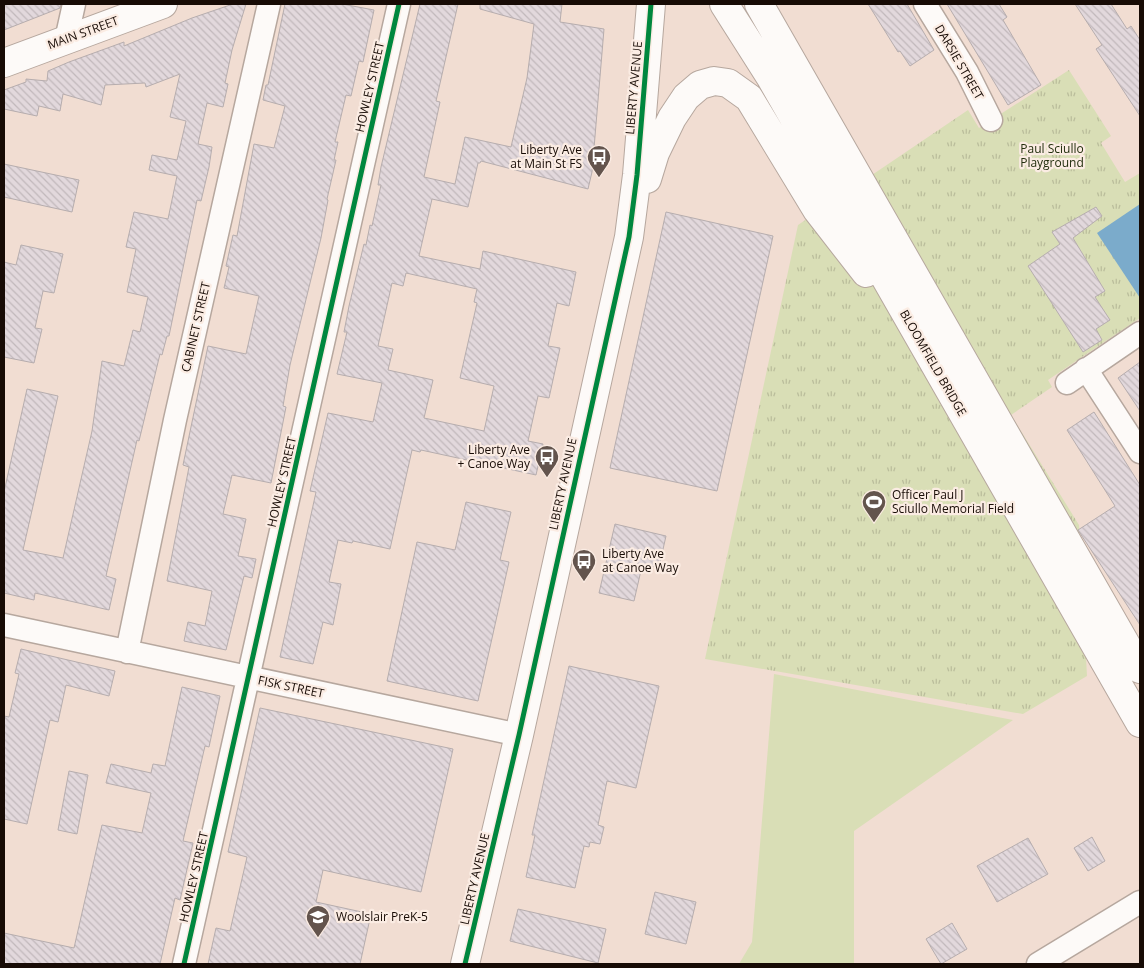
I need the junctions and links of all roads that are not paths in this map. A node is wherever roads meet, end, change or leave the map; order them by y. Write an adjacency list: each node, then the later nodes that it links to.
1 (74, 4): 10 (street)
2 (163, 4): 10 (main road, MAIN STREET)
3 (269, 4): 21 (street, CABINET STREET)
4 (399, 4): 23 (street, HOWLEY STREET)
5 (651, 4): 14 (main road, LIBERTY AVENUE)
6 (724, 4): 16 (main road, BLOOMFIELD BRIDGE)
7 (759, 4): 11 (main road)
8 (769, 4): 11 (main road)
9 (925, 4): 13 (street, DARSIE STREET)
10 (66, 40): 12 (main road, MAIN STREET)
11 (784, 48): 22 (main road)
12 (4, 62)
13 (991, 120)
14 (629, 237): 16 (main road); 25 (main road, LIBERTY AVENUE)
15 (1140, 333): 17 (street)
16 (925, 350): 24 (main road, BLOOMFIELD BRIDGE)
17 (1086, 369): 18 (street); 19 (street)
18 (1067, 383)
19 (1140, 452)
20 (4, 625): 21 (street, FISK STREET)
21 (127, 652): 23 (street, FISK STREET)
22 (1140, 669)
23 (248, 678): 25 (street, FISK STREET); 27 (street, HOWLEY STREET)
24 (1140, 723)
25 (519, 736): 28 (main road, LIBERTY AVENUE)
26 (1140, 902): 29 (street)
27 (184, 964)
28 (465, 964)
29 (1038, 964)

